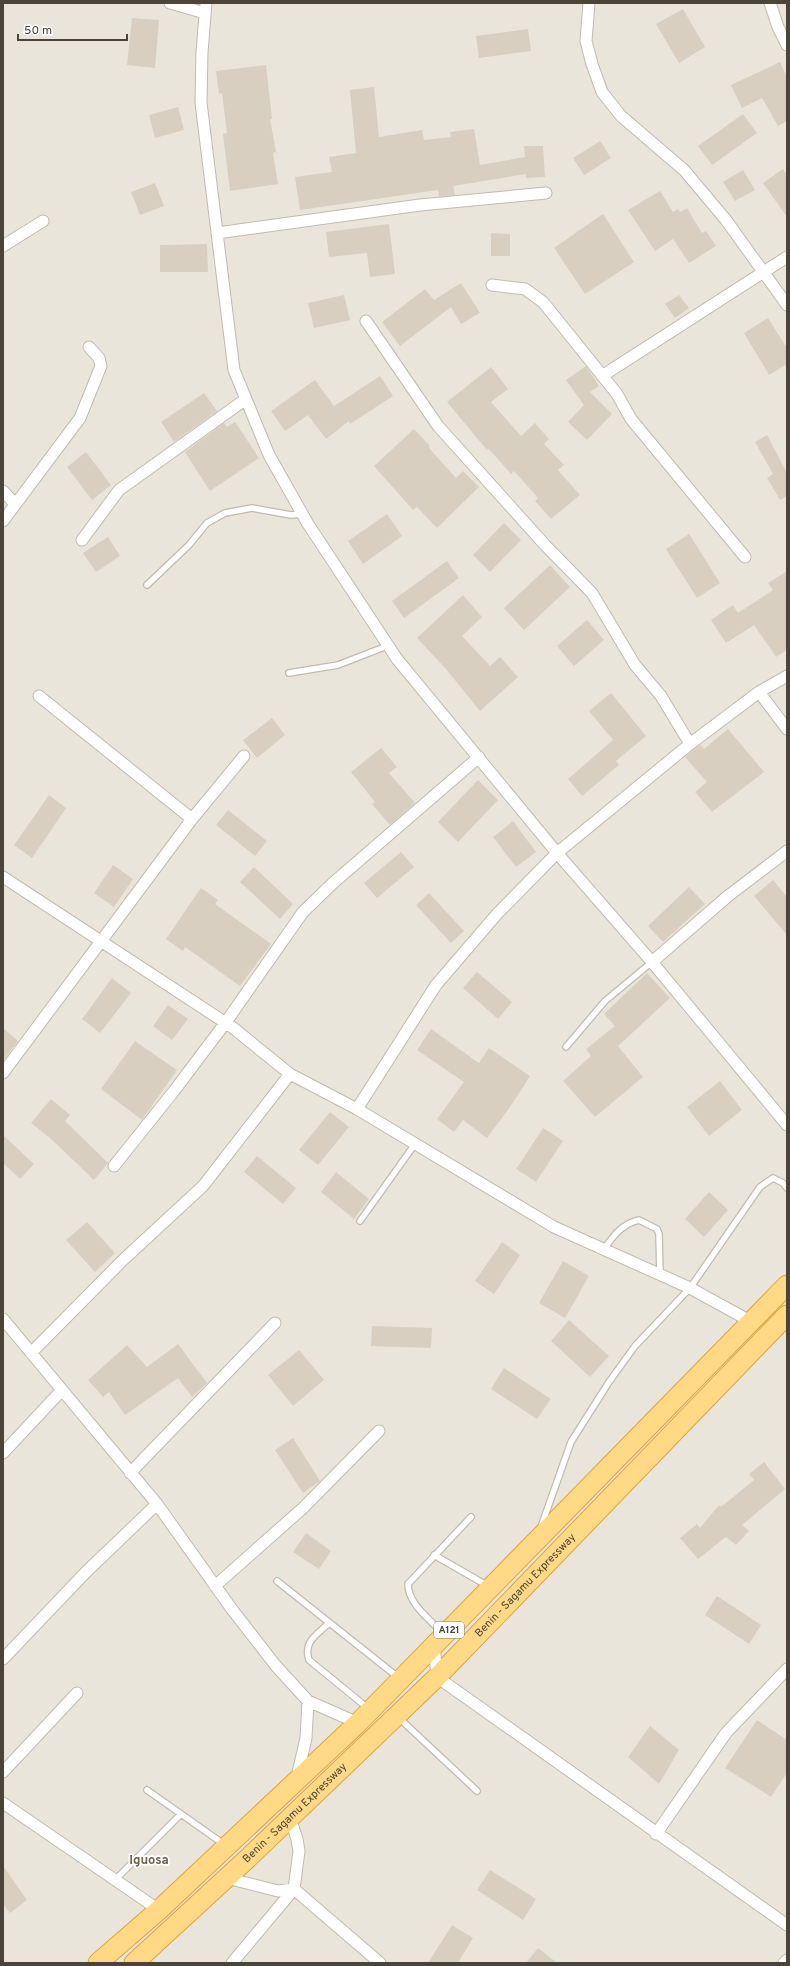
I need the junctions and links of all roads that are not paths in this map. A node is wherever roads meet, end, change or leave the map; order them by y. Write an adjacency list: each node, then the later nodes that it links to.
1 (170, 3): 4 (street)
2 (589, 3): 11 (street)
3 (770, 3): 5 (street)
4 (206, 8): 8 (street)
5 (787, 46)
6 (546, 193): 8 (street)
7 (43, 221): 9 (street)
8 (217, 232): 17 (street)
9 (3, 246)
10 (787, 257): 11 (street)
11 (764, 272): 13 (street); 16 (street)
12 (492, 285): 16 (street)
13 (787, 305)
14 (366, 321): 31 (street)
15 (89, 347): 19 (street)
16 (602, 376): 23 (street)
17 (246, 399): 20 (street); 22 (street)
18 (3, 491): 19 (street)
19 (15, 504): 21 (street)
20 (302, 514): 24 (lane); 25 (street)
21 (3, 521)
22 (82, 540)
23 (745, 557)
24 (147, 585)
25 (387, 646): 26 (lane); 33 (street)
26 (289, 673)
27 (787, 676): 28 (street)
28 (759, 692): 30 (street); 31 (street)
29 (39, 696): 34 (street)
30 (787, 729)
31 (690, 744): 36 (street)
32 (244, 756): 34 (street)
33 (478, 757): 36 (street); 40 (street)
34 (192, 820): 38 (street)
35 (787, 851): 39 (street)
36 (557, 853): 39 (street); 44 (street)
37 (3, 877): 38 (street)
38 (103, 941): 40 (street); 42 (street)
39 (652, 962): 41 (lane); 45 (street)
40 (226, 1022): 43 (street); 47 (street)
41 (566, 1047)
42 (3, 1073)
43 (290, 1074): 44 (street); 58 (street)
44 (357, 1110): 46 (street)
45 (787, 1125)
46 (415, 1144): 49 (lane); 50 (street)
47 (114, 1166)
48 (787, 1188): 53 (lane)
49 (360, 1221)
50 (604, 1249): 51 (street); 51 (lane)
51 (660, 1274): 53 (street)
52 (787, 1285): 56 (highway, A121)
53 (690, 1288): 56 (street); 65 (lane)
54 (787, 1315): 74 (highway, Benin - Sagamu Expressway / A121)
55 (3, 1319): 58 (street)
56 (750, 1321): 65 (highway, A121)
57 (275, 1323): 62 (street)
58 (31, 1353): 59 (street)
59 (61, 1391): 61 (street); 62 (street)
60 (379, 1431): 68 (street)
61 (3, 1453)
62 (130, 1473): 63 (street)
63 (157, 1504): 68 (street); 72 (street)
64 (471, 1518): 66 (lane)
65 (537, 1540): 69 (highway, A121)
66 (434, 1555): 69 (lane); 71 (lane)
67 (277, 1582): 70 (lane)
68 (215, 1586): 77 (street)
69 (490, 1588): 71 (highway, A121)
70 (329, 1623): 75 (lane); 78 (lane)
71 (439, 1640): 74 (street); 75 (highway, A121)
72 (3, 1659)
73 (787, 1668): 87 (street)
74 (437, 1677): 79 (highway, Benin - Sagamu Expressway / A121); 87 (street)
75 (401, 1679): 78 (highway, A121)
76 (77, 1693): 80 (street)
77 (308, 1701): 78 (street); 81 (street)
78 (365, 1716): 81 (highway, A121)
79 (397, 1716): 83 (lane); 86 (highway, Benin - Sagamu Expressway / A121)
80 (3, 1772)
81 (297, 1781): 88 (highway, A121)
82 (147, 1790): 85 (lane)
83 (477, 1791)
84 (3, 1803): 90 (street)
85 (181, 1814): 88 (lane); 90 (lane)
86 (290, 1818): 89 (highway, Benin - Sagamu Expressway / A121); 91 (street)
87 (656, 1834): 93 (street)
88 (227, 1847): 92 (highway, A121)
89 (227, 1878): 91 (street); 96 (highway, Benin - Sagamu Expressway / A121)
90 (115, 1880): 92 (street)
91 (294, 1890): 97 (street); 98 (street)
92 (159, 1910): 95 (highway, A121)
93 (787, 1925)
94 (787, 1960): 99 (street)
95 (98, 1963)
96 (134, 1963)
97 (232, 1963)
98 (380, 1963)
99 (784, 1963)

